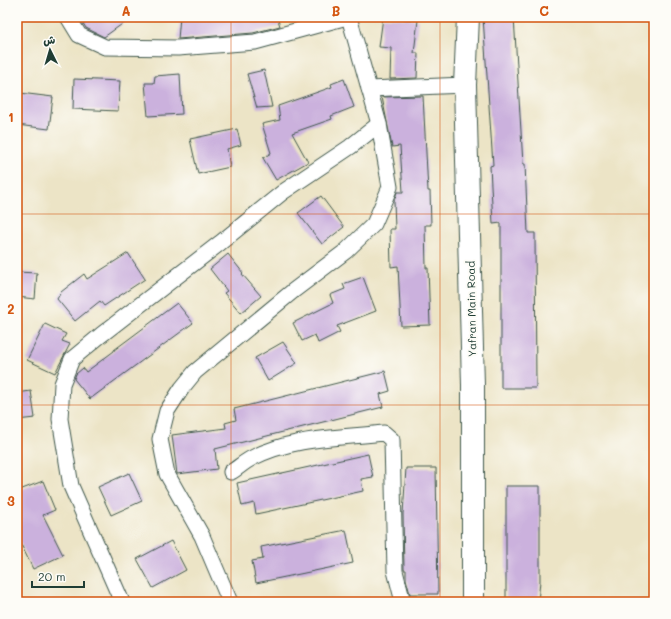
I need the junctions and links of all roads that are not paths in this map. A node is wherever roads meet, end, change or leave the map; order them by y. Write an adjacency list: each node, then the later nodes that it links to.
1 (68, 17): 2 (street)
2 (348, 17): 5 (street)
3 (468, 17): 4 (main road, Yafran Main Road)
4 (465, 85): 5 (street); 11 (main road, Yafran Main Road)
5 (369, 89): 6 (street)
6 (379, 124): 8 (street); 9 (street)
7 (231, 472): 10 (street)
8 (122, 602)
9 (230, 602)
10 (403, 602)
11 (473, 602)

